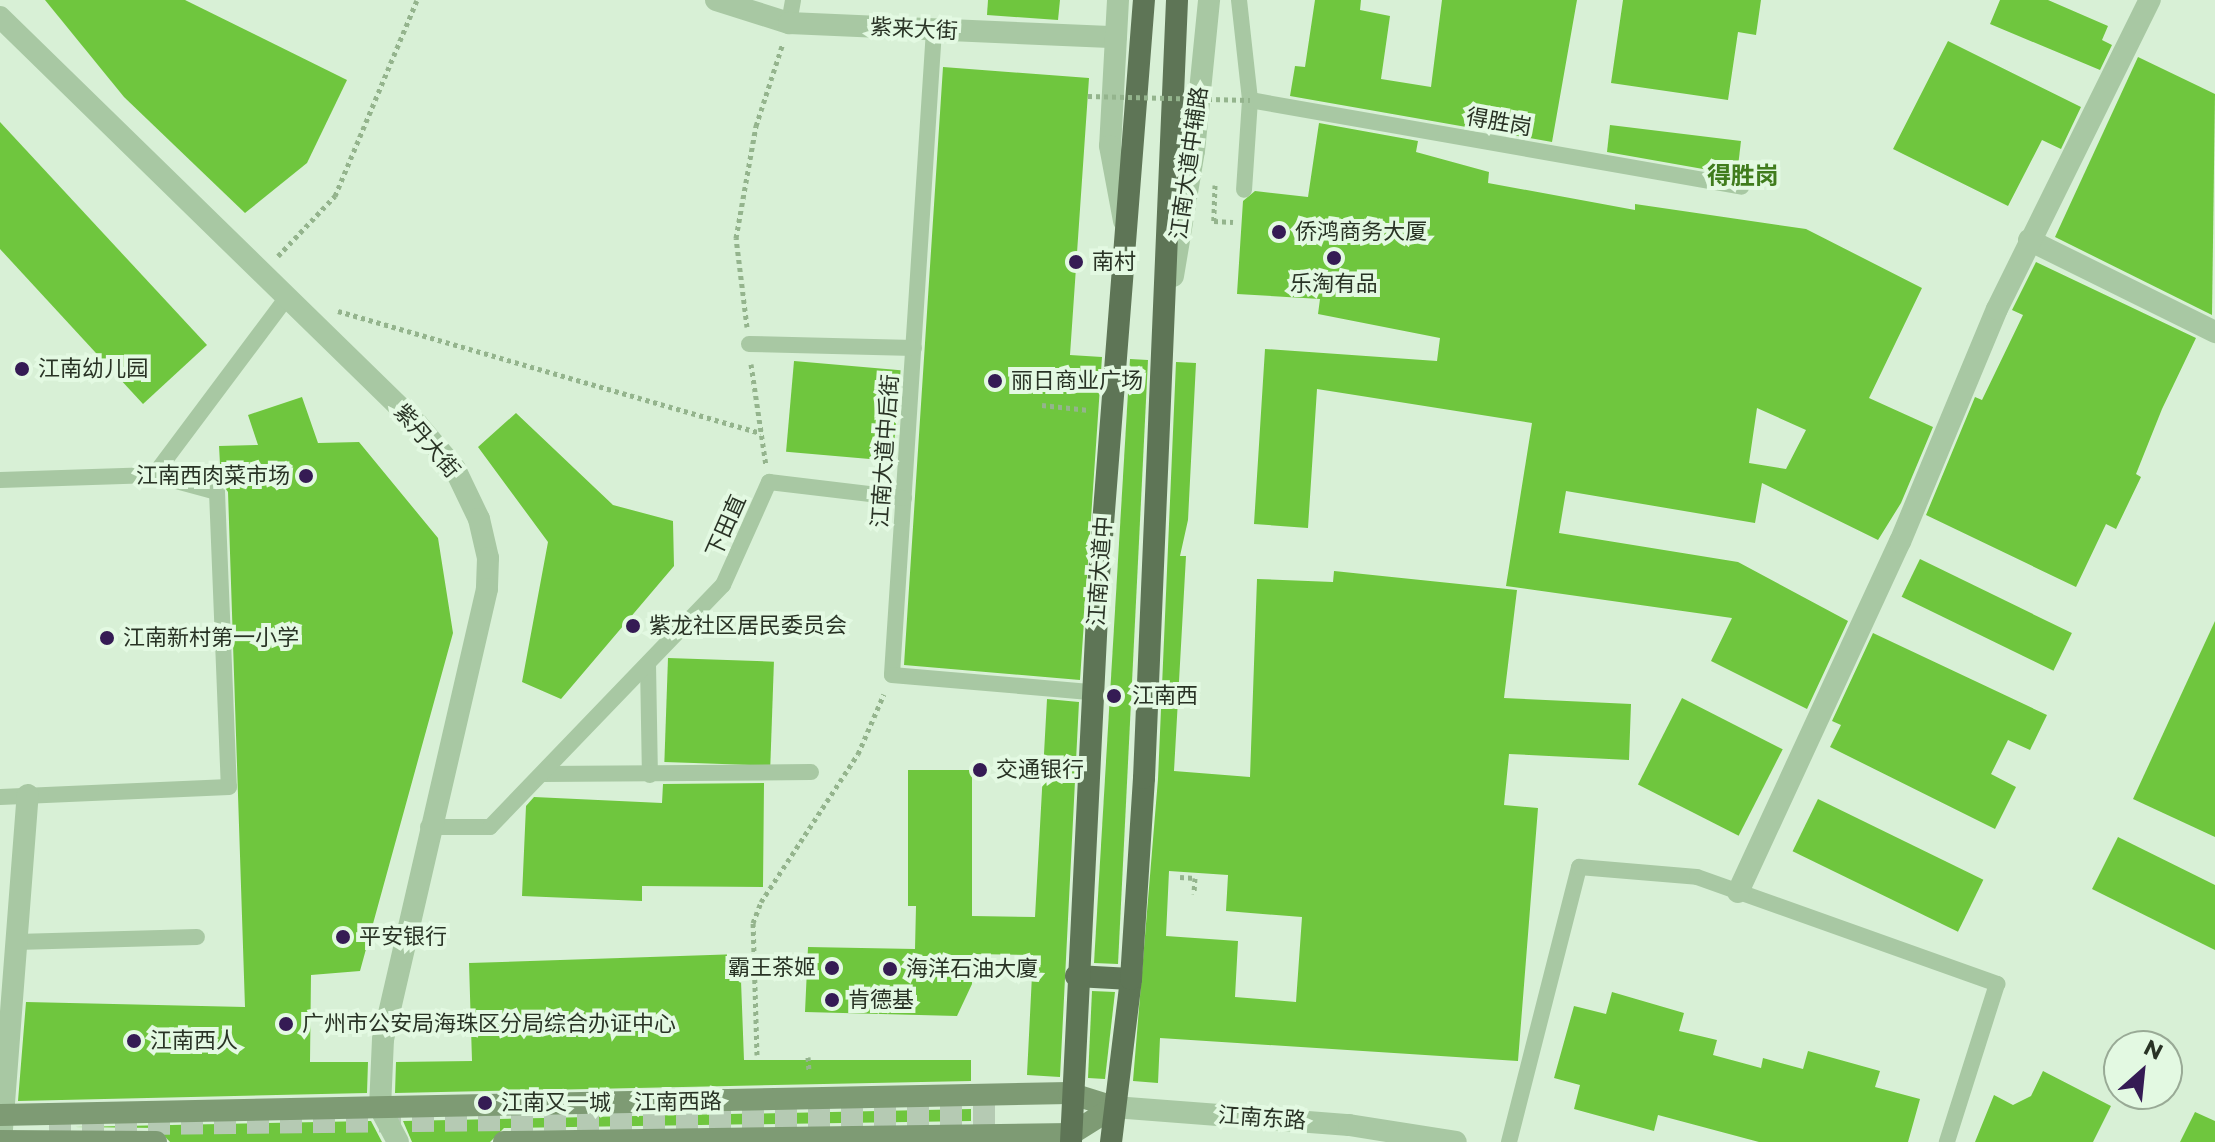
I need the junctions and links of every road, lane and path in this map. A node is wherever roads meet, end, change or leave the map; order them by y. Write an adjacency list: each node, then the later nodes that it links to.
1 (417, 0): 22 (path)
2 (716, 0): 11 (street, 紫来大街)
3 (793, 0): 11 (lane)
4 (1118, 0): 13 (street)
5 (1144, 0): 20 (main road, 江南大道中)
6 (1177, 0): 25 (main road)
7 (1209, 0): 25 (street, 江南大道中辅路)
8 (1239, 0): 15 (lane)
9 (2150, 0): 21 (street)
10 (0, 17): 22 (street, 紫丹大街)
11 (789, 23): 12 (street, 紫来大街); 27 (path, 下田直)
12 (934, 30): 13 (street, 紫来大街); 28 (lane, 江南大道中后街)
13 (1116, 37): 20 (street)
14 (1088, 96): 15 (path, bridge)
15 (1250, 100): 16 (lane, 得胜岗); 17 (lane)
16 (1741, 187)
17 (1244, 190)
18 (1214, 221): 19 (path)
19 (1233, 222)
20 (1128, 239): 30 (main road, 江南大道中)
21 (2029, 240): 26 (street); 46 (street)
22 (262, 273): 23 (street, 紫丹大街)
23 (287, 297): 32 (lane); 44 (street, 紫丹大街)
24 (333, 310): 31 (path)
25 (1165, 325): 51 (main road)
26 (2215, 332)
27 (749, 344): 28 (lane); 31 (path, 下田直)
28 (914, 348): 35 (lane, 江南大道中后街)
29 (1042, 405): 30 (path)
30 (1113, 413): 38 (main road, 江南大道中)
31 (761, 433): 34 (path, 下田直)
32 (154, 475): 33 (lane); 42 (lane)
33 (0, 480)
34 (769, 482): 35 (lane); 36 (lane, 下田直)
35 (904, 498): 37 (lane, 江南大道中后街)
36 (648, 664): 40 (lane, 下田直); 41 (lane)
37 (892, 675): 38 (lane); 52 (path)
38 (1092, 692): 50 (main road, 江南大道中)
39 (811, 772): 41 (lane)
40 (542, 774): 41 (lane); 44 (lane, 下田直)
41 (650, 775)
42 (28, 795): 43 (lane); 49 (street)
43 (0, 797)
44 (428, 827): 57 (street, 紫丹大街)
45 (1180, 877): 47 (path)
46 (1738, 892): 67 (lane); 68 (lane)
47 (1194, 894)
48 (197, 937): 49 (lane)
49 (10, 949): 58 (street)
50 (1076, 976): 51 (main road); 55 (main road, 江南大道中)
51 (1131, 979): 56 (main road)
52 (757, 1055)
53 (808, 1057): 54 (path)
54 (809, 1072)
55 (1069, 1093): 56 (main road, 江南西路); 57 (main road, 江南西路); 59 (main road, 江南大道中)
56 (1114, 1107): 59 (main road); 64 (main road); 65 (street); 66 (street, 江南东路)
57 (380, 1108): 58 (main road, 江南西路); 62 (street)
58 (1, 1115): 60 (street)
59 (1069, 1139): 63 (main road)
60 (0, 1141): 61 (main road)
61 (156, 1142)
62 (398, 1142)
63 (504, 1142)
64 (1111, 1142)
65 (1122, 1142)
66 (1456, 1142)
67 (1509, 1142)
68 (1947, 1142)

